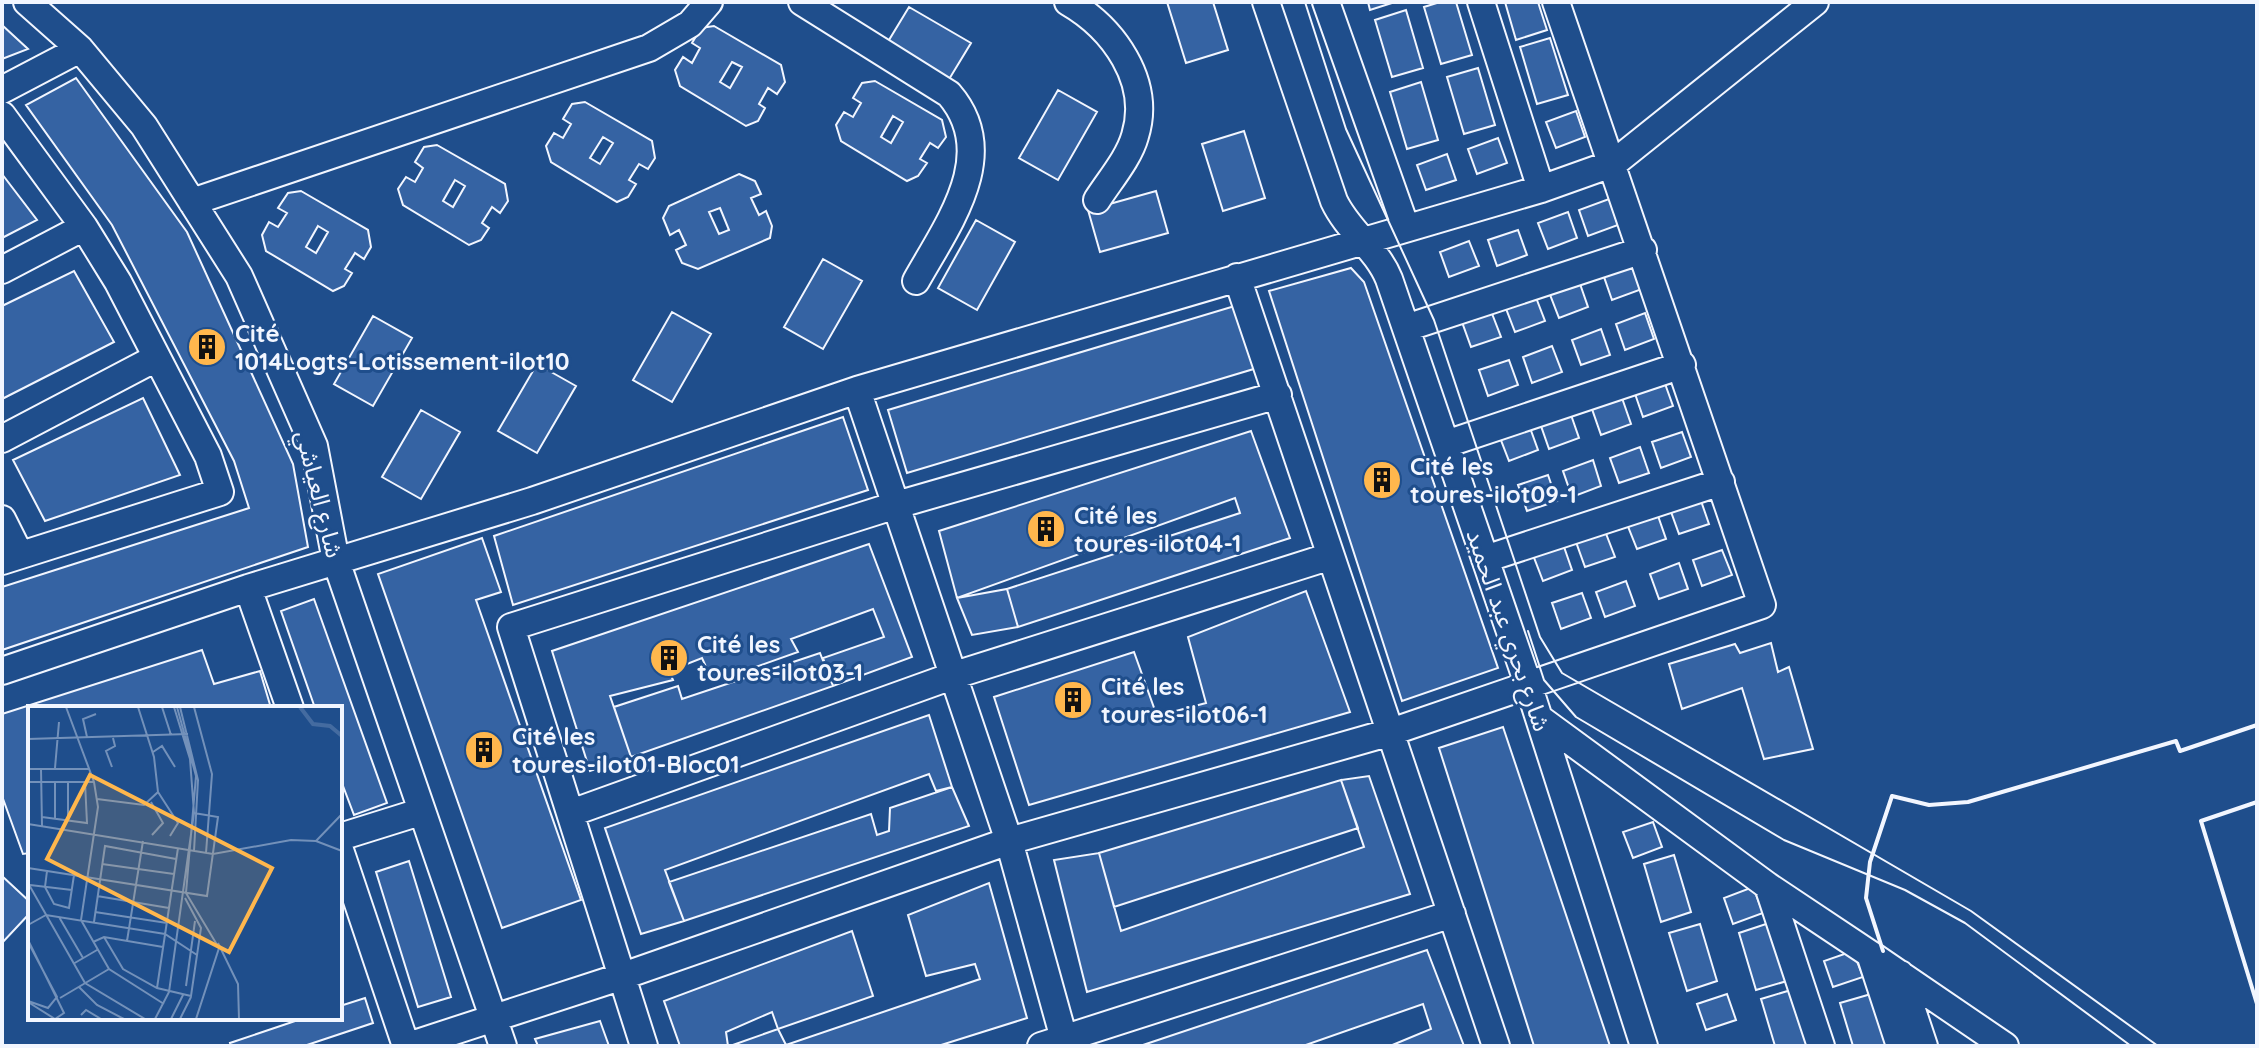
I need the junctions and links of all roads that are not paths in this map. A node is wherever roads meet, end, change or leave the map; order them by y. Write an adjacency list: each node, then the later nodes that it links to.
1 (27, 2): 10 (street, شارع العياشي)
2 (709, 2): 16 (street)
3 (802, 2): 23 (street)
4 (1068, 2): 15 (street)
5 (1266, 2): 19 (street, شارع بحري عبد الحميد)
6 (1326, 2): 18 (street)
7 (1481, 2): 14 (street)
8 (1556, 2): 13 (street)
9 (1815, 2): 13 (street)
10 (80, 49): 11 (street); 16 (street, شارع العياشي)
11 (2, 90)
12 (2, 115): 17 (street)
13 (1614, 163): 14 (street); 20 (street)
14 (1541, 189): 18 (street)
15 (1097, 200)
16 (192, 202): 37 (street, شارع العياشي)
17 (84, 227): 21 (street); 25 (street)
18 (1406, 228): 19 (street)
19 (1360, 241): 22 (street); 24 (street, شارع بحري عبد الحميد)
20 (1643, 250): 24 (street); 26 (street)
21 (2, 270)
22 (1237, 277): 27 (street); 28 (street)
23 (916, 281)
24 (1406, 328): 30 (street, شارع بحري عبد الحميد)
25 (156, 358): 29 (street); 35 (street)
26 (1682, 365): 30 (street); 31 (street)
27 (857, 390): 32 (street); 37 (street)
28 (1278, 395): 32 (street); 34 (street)
29 (2, 439)
30 (1446, 444): 36 (street, شارع بحري عبد الحميد)
31 (1721, 482): 36 (street); 41 (street)
32 (893, 506): 40 (street); 46 (street)
33 (2, 519): 35 (street)
34 (1331, 556): 40 (street); 44 (street)
35 (11, 558)
36 (1485, 559): 41 (street, شارع بحري عبد الحميد)
37 (336, 561): 38 (street); 45 (street, شارع العياشي)
38 (248, 588): 39 (street); 42 (street)
39 (2, 671)
40 (955, 675): 46 (street); 48 (street)
41 (1528, 684): 43 (street, شارع بحري عبد الحميد); 44 (street)
42 (289, 706)
43 (1539, 718): 50 (street); 61 (street, شارع بحري عبد الحميد)
44 (1391, 732): 48 (street); 51 (street)
45 (420, 812): 47 (street); 55 (street, شارع العياشي)
46 (571, 813): 54 (street)
47 (342, 836)
48 (1009, 841): 54 (street); 56 (street)
49 (342, 856): 57 (street)
50 (1768, 886): 52 (street); 62 (street)
51 (1452, 914): 56 (street); 60 (street)
52 (1870, 954): 53 (street); 63 (street)
53 (1900, 974): 64 (street); 65 (street)
54 (620, 977): 55 (street); 59 (street)
55 (494, 1018): 57 (street); 58 (street, شارع العياشي)
56 (1057, 1044)
57 (407, 1046)
58 (503, 1046)
59 (644, 1046)
60 (1496, 1046)
61 (1644, 1046)
62 (1821, 1046)
63 (1900, 1046)
64 (1924, 1046)
65 (2005, 1046)

